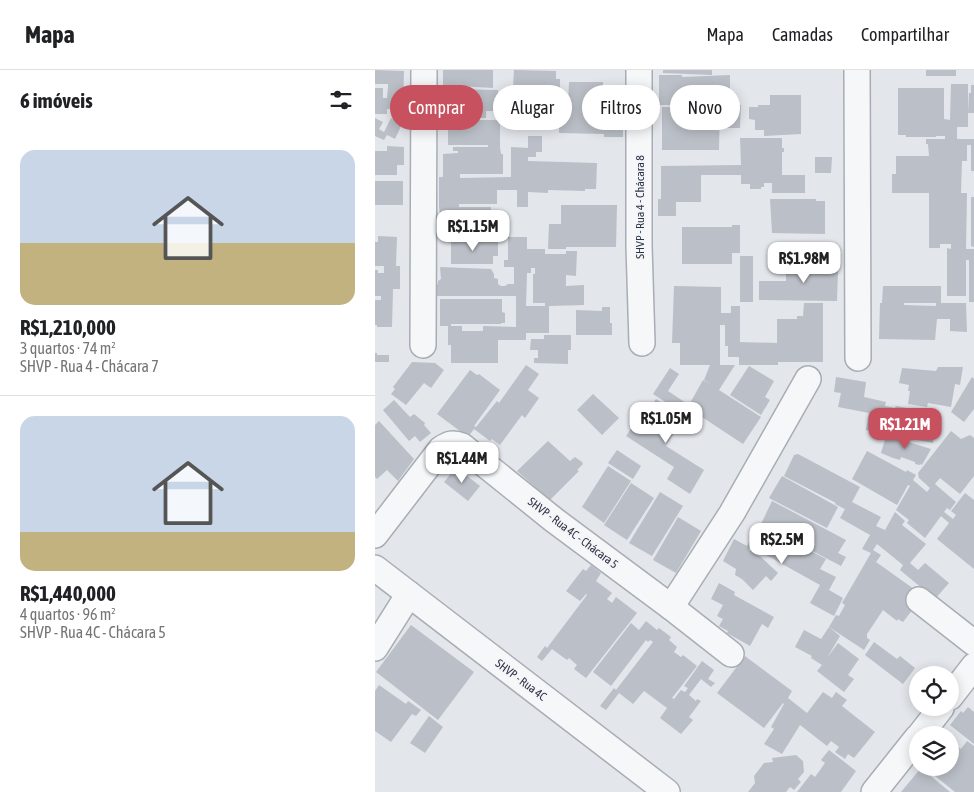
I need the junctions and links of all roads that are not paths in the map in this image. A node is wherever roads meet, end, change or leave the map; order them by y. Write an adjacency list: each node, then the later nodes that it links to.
1 (425, 70): 5 (street)
2 (639, 70): 4 (street, SHVP - Rua 4 - Chácara 8)
3 (857, 70): 6 (street)
4 (642, 344)
5 (423, 346)
6 (858, 358)
7 (808, 379): 12 (street)
8 (375, 535): 12 (street, SHVP - Rua 4C - Chácara 5)
9 (375, 568): 10 (street, SHVP - Rua 4C)
10 (409, 594): 14 (street); 21 (street, SHVP - Rua 4C)
11 (919, 600): 13 (street)
12 (671, 607): 15 (street, SHVP - Rua 4C - Chácara 5)
13 (974, 644)
14 (375, 648)
15 (731, 654)
16 (974, 666): 17 (street)
17 (959, 685)
18 (935, 716): 19 (street)
19 (927, 726)
20 (909, 749): 22 (street)
21 (667, 792)
22 (875, 792)

